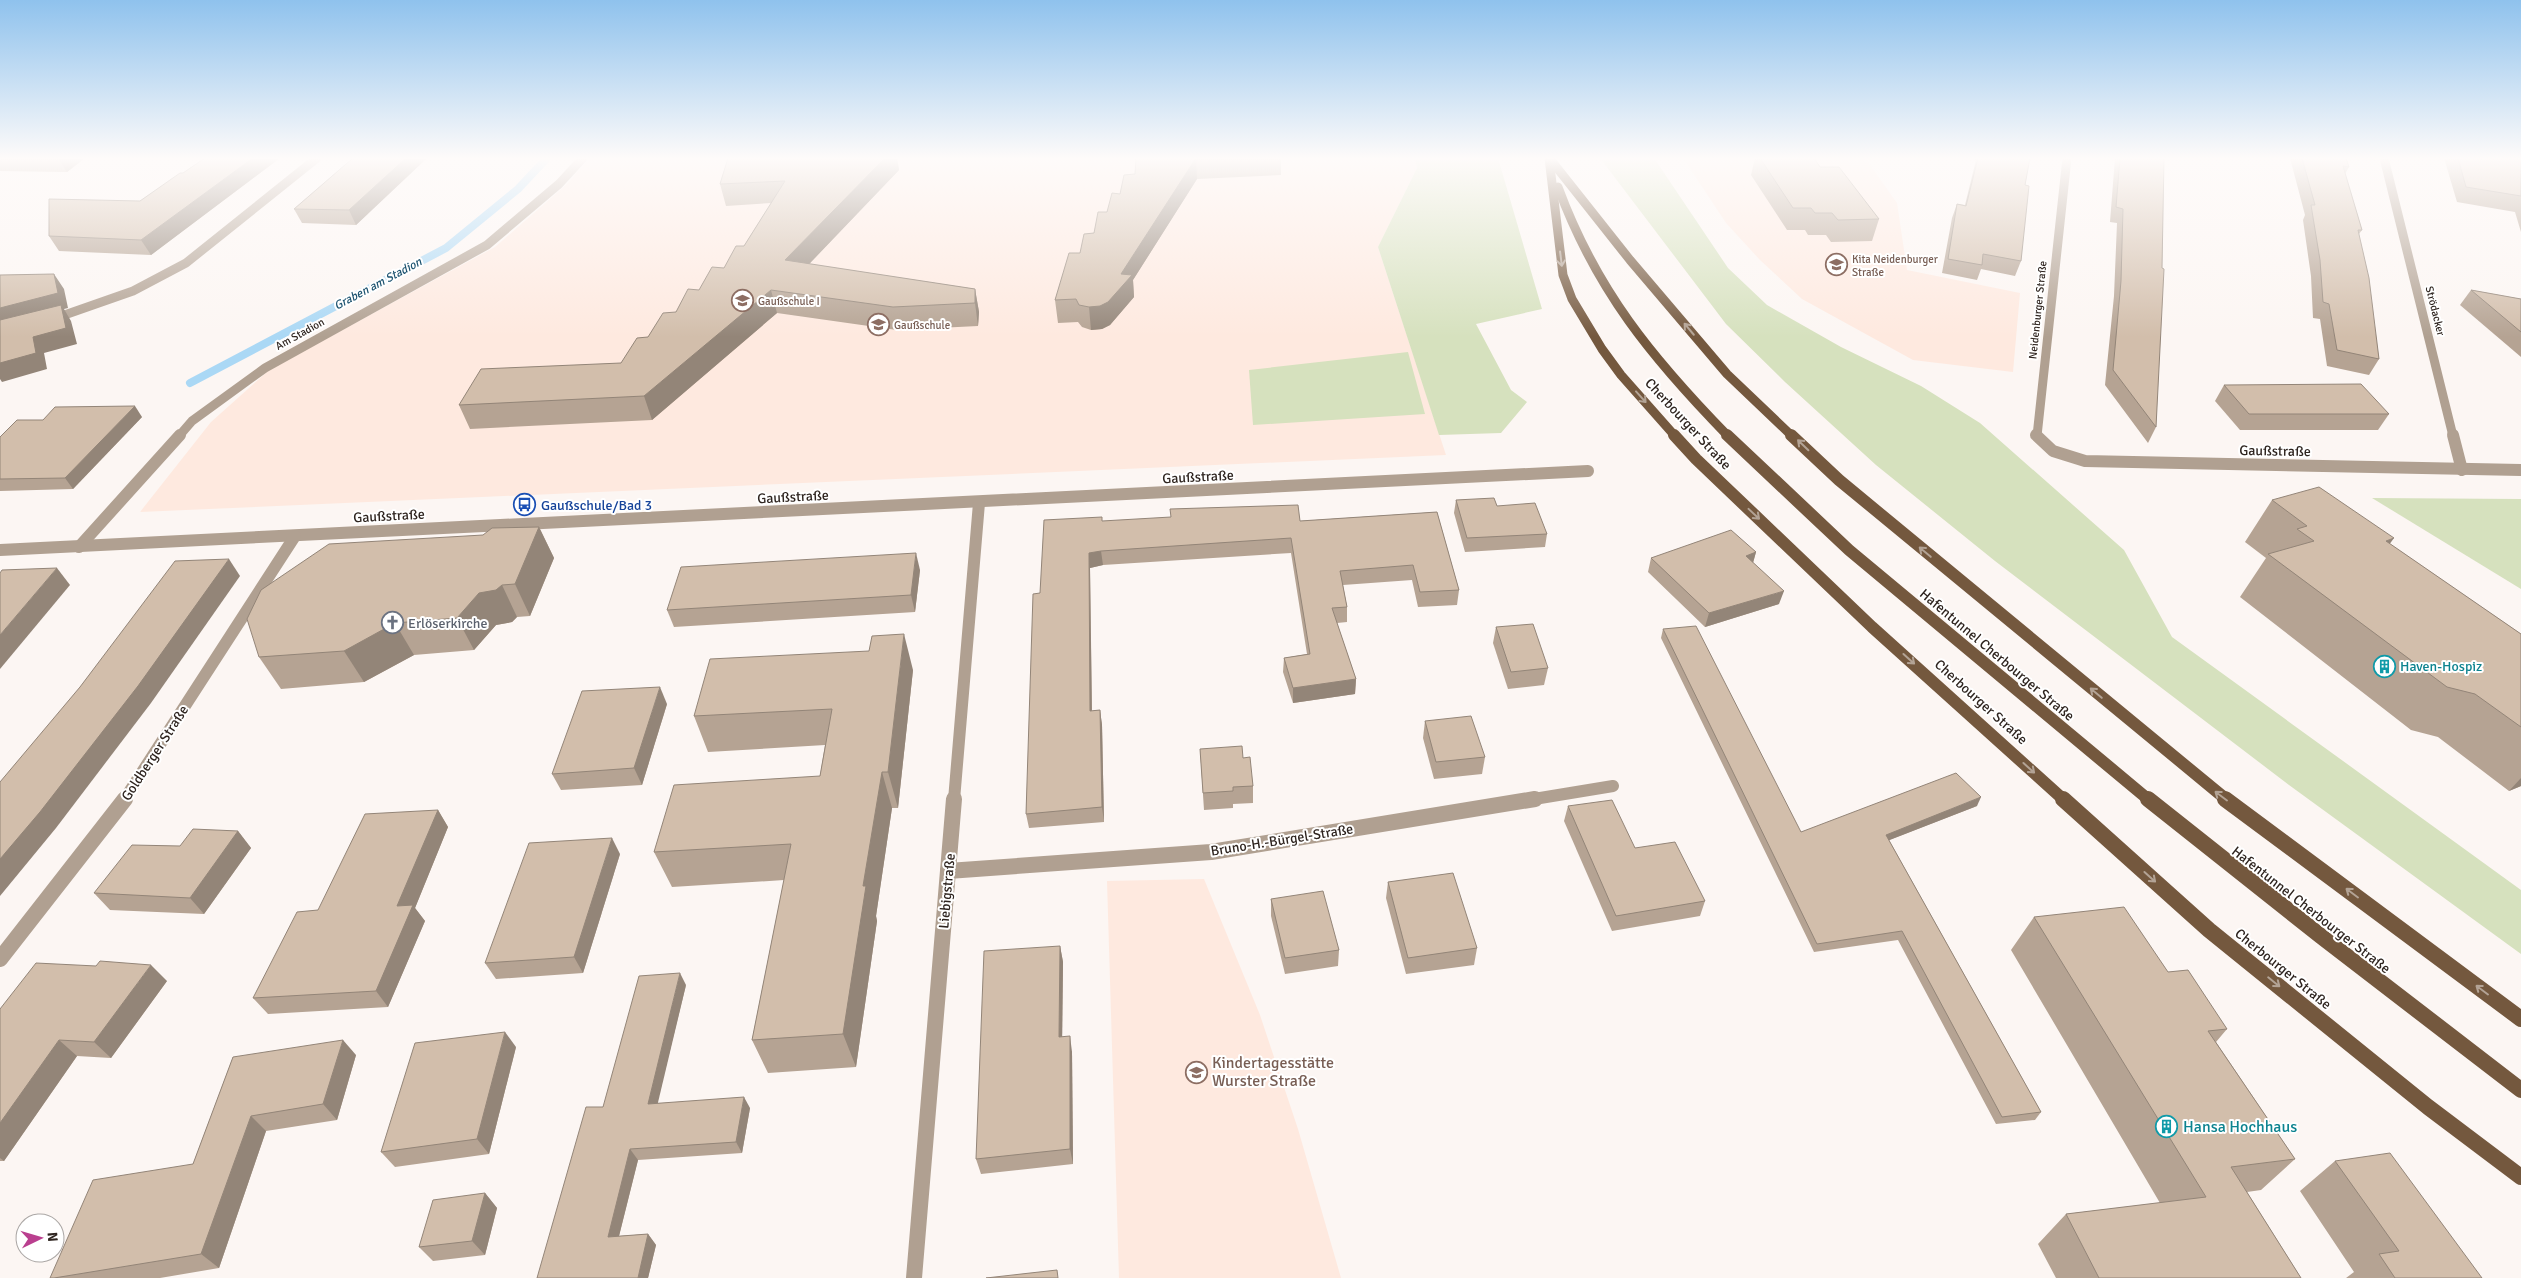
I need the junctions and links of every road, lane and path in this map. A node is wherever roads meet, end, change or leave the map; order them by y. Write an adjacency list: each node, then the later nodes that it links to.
1 (243, 218): 8 (street)
2 (519, 218): 15 (street, Am Stadion)
3 (1556, 218): 22 (main road, Cherbourger Straße, one-way to 22)
4 (1570, 218): 21 (main road, Hafentunnel Cherbourger Straße)
5 (1596, 218): 20 (main road, one-way to 5)
6 (2060, 218): 9 (street, Neidenburger Straße)
7 (2399, 218): 10 (street, Strödacker)
8 (47, 321)
9 (2036, 435): 10 (street, Gaußstraße)
10 (2462, 470): 11 (street, Gaußstraße)
11 (2521, 470)
12 (1588, 471): 13 (street, Gaußstraße)
13 (979, 503): 14 (street, Gaußstraße); 18 (street, Liebigstraße)
14 (296, 536): 15 (street, Gaußstraße); 19 (street, Goldberger Straße)
15 (79, 547): 16 (street, Gaußstraße)
16 (0, 550)
17 (1613, 786): 18 (street, Bruno-H.-Bürgel-Straße)
18 (948, 871): 23 (street, Liebigstraße)
19 (0, 959)
20 (2521, 1019)
21 (2521, 1090)
22 (2521, 1177)
23 (914, 1278)

